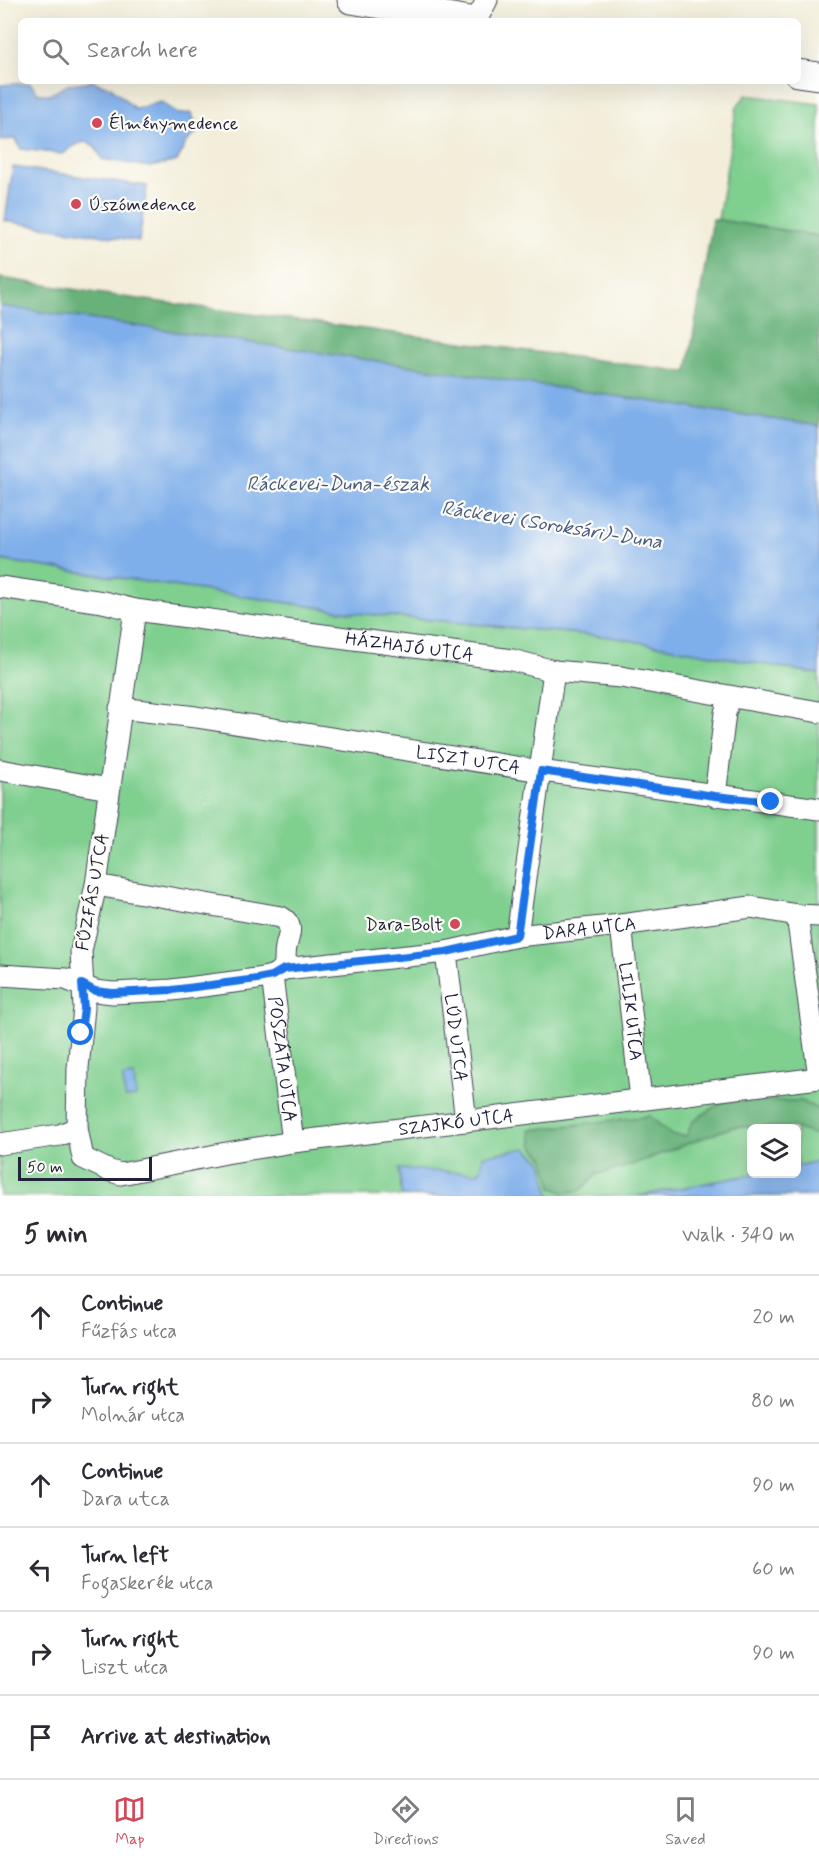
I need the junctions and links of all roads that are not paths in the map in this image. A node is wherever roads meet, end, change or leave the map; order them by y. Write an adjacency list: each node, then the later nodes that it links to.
1 (351, 0): 3 (street)
2 (487, 0): 4 (street)
3 (458, 18)
4 (478, 18)
5 (801, 73): 6 (street)
6 (819, 76)
7 (0, 587): 8 (street, HÁZHAJÓ UTCA)
8 (135, 610): 9 (street, HÁZHAJÓ UTCA); 11 (street, FŰZFÁS UTCA)
9 (554, 671): 10 (street, HÁZHAJÓ UTCA); 14 (street)
10 (730, 697): 12 (street, HÁZHAJÓ UTCA); 16 (street)
11 (120, 708): 14 (street, LISZT UTCA); 15 (street, FŰZFÁS UTCA)
12 (819, 712)
13 (0, 770): 15 (street)
14 (541, 771): 16 (street, LISZT UTCA); 22 (street)
15 (109, 789): 18 (street, FŰZFÁS UTCA)
16 (715, 796): 17 (street, LISZT UTCA)
17 (819, 809)
18 (96, 885): 24 (street); 26 (street, FŰZFÁS UTCA)
19 (797, 915): 20 (street, DARA UTCA); 21 (street, DARA UTCA); 27 (street)
20 (819, 916)
21 (621, 925): 22 (street, DARA UTCA); 28 (street, LILIK UTCA)
22 (517, 936): 23 (street, DARA UTCA)
23 (446, 952): 24 (street, DARA UTCA); 29 (street, LÚD UTCA)
24 (278, 973): 26 (street, DARA UTCA); 31 (street, POSZÁTA UTCA)
25 (0, 975): 26 (street, DARA UTCA)
26 (82, 984): 30 (street, FŰZFÁS UTCA)
27 (819, 1077): 28 (street, SZAJKÓ UTCA)
28 (641, 1099): 29 (street, SZAJKÓ UTCA)
29 (466, 1121): 31 (street, SZAJKÓ UTCA)
30 (77, 1128): 32 (street); 33 (street, FŰZFÁS UTCA)
31 (292, 1142): 33 (street, SZAJKÓ UTCA)
32 (0, 1144)
33 (97, 1166)

